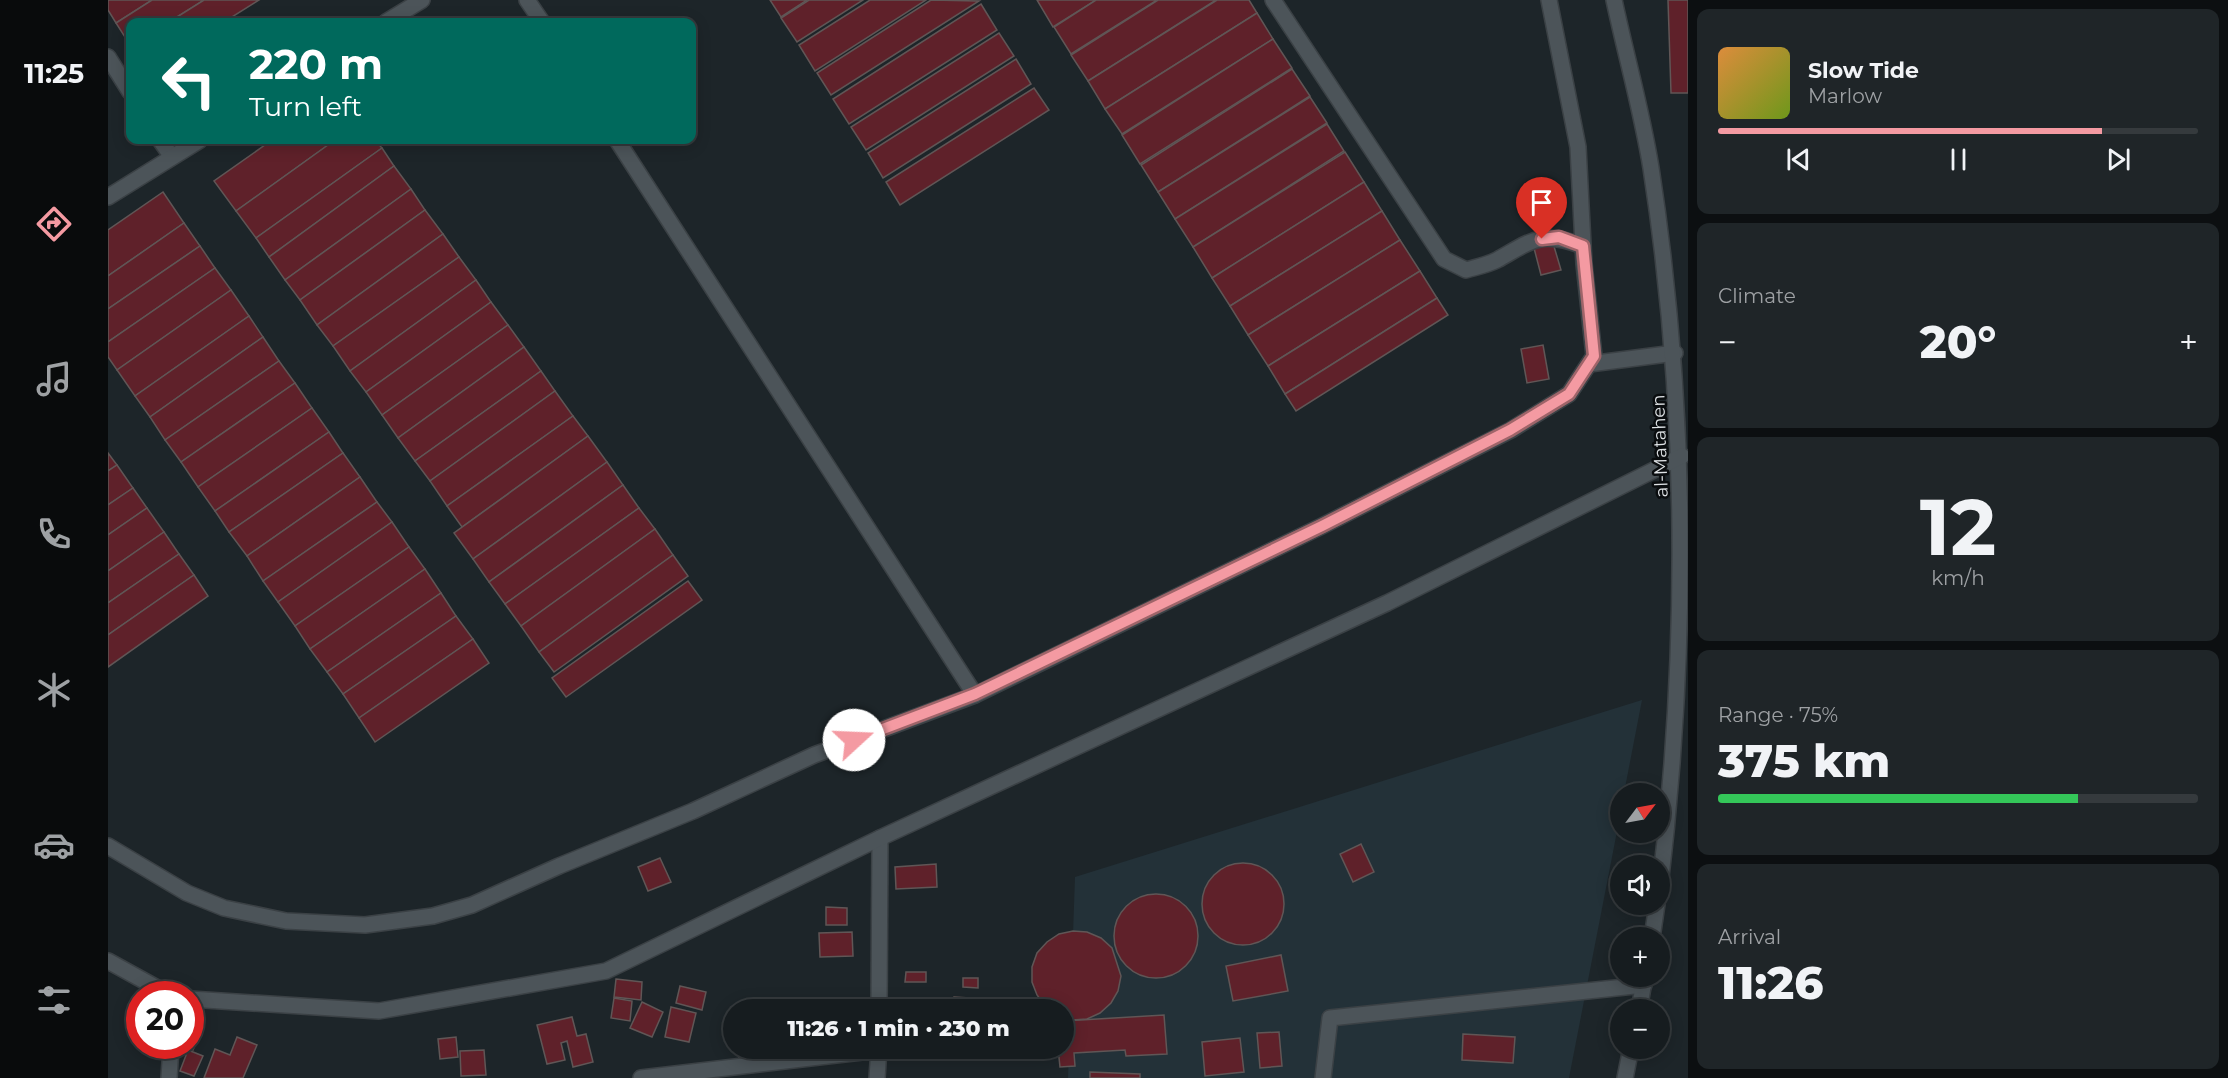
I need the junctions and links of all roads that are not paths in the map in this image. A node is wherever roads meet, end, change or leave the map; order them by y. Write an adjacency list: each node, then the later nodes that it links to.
1 (422, 0): 6 (street)
2 (527, 0): 7 (street)
3 (1273, 0): 15 (street)
4 (1550, 0): 15 (street)
5 (1614, 0): 16 (street, al-Matahen)
6 (393, 18)
7 (539, 18)
8 (108, 57): 9 (street)
9 (126, 86)
10 (163, 144): 13 (street)
11 (193, 144): 13 (street)
12 (620, 144): 19 (street)
13 (172, 157): 14 (street)
14 (108, 197)
15 (1583, 246): 17 (street)
16 (1675, 353): 17 (street); 18 (street, al-Matahen)
17 (1589, 363): 19 (street)
18 (1682, 456): 20 (street); 22 (street, al-Matahen)
19 (975, 694): 21 (street)
20 (880, 838): 26 (street); 27 (street)
21 (108, 846)
22 (1666, 855)
23 (108, 961): 24 (street)
24 (144, 981)
25 (1610, 985): 35 (street)
26 (879, 999)
27 (204, 1000)
28 (171, 1059): 32 (street)
29 (797, 1059): 33 (street)
30 (878, 1059): 34 (street)
31 (1629, 1059): 36 (street)
32 (170, 1078)
33 (641, 1078)
34 (877, 1078)
35 (1323, 1078)
36 (1625, 1078)

